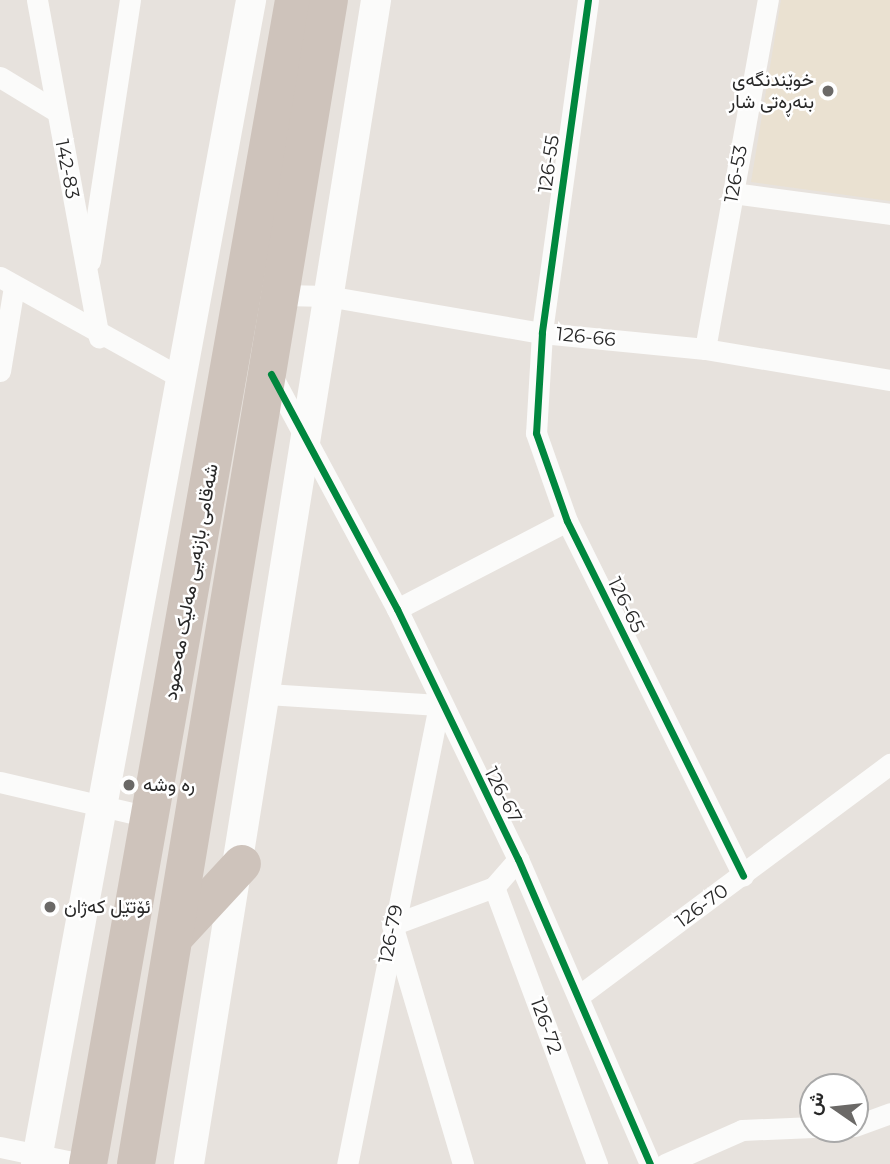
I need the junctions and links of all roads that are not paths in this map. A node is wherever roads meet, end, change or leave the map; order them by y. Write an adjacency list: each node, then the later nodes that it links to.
1 (37, 0): 10 (street, 142-83)
2 (130, 0): 13 (street)
3 (251, 0): 22 (main road)
4 (294, 0): 32 (highway, شەقامی بازنەیی مەلیک مەحمود)
5 (329, 0): 15 (highway)
6 (376, 0): 16 (main road)
7 (588, 0): 17 (street, 126-55)
8 (768, 0): 11 (street, 126-53)
9 (0, 77): 10 (street)
10 (56, 111): 13 (street, 142-83)
11 (733, 192): 12 (street); 19 (street, 126-53)
12 (890, 214)
13 (87, 278): 18 (street, 142-83)
14 (7, 282): 18 (street); 20 (street)
15 (283, 295): 16 (street, 126-66); 21 (highway)
16 (327, 296): 17 (street, 126-66); 24 (main road)
17 (542, 333): 19 (street, 126-66); 25 (street, 126-65)
18 (99, 337): 22 (street)
19 (705, 349): 23 (street, 126-66)
20 (0, 371)
21 (271, 374): 24 (street, 126-67); 38 (highway)
22 (183, 379): 31 (main road)
23 (890, 380)
24 (307, 440): 26 (street, 126-67); 27 (main road)
25 (567, 521): 26 (street); 35 (street, 126-65)
26 (397, 609): 28 (street, 126-67)
27 (267, 694): 28 (street); 34 (main road)
28 (439, 705): 33 (street, 126-67); 37 (street, 126-79)
29 (890, 764): 35 (street, 126-70)
30 (0, 782): 31 (street)
31 (100, 805): 32 (street); 44 (main road)
32 (149, 817): 46 (highway, شەقامی بازنەیی مەلیک مەحمود)
33 (518, 859): 36 (street); 39 (street, 126-67)
34 (242, 864): 38 (highway); 48 (main road)
35 (743, 876): 39 (street, 126-70)
36 (494, 887): 37 (street); 51 (street, 126-72)
37 (392, 925): 49 (street, 126-79); 50 (street)
38 (178, 933): 47 (highway)
39 (580, 995): 52 (street, 126-67)
40 (890, 1113): 41 (street)
41 (869, 1121)
42 (799, 1128): 53 (street)
43 (0, 1147): 44 (street)
44 (37, 1159): 45 (street)
45 (82, 1164)
46 (88, 1164)
47 (136, 1164)
48 (189, 1164)
49 (346, 1164)
50 (463, 1164)
51 (597, 1164)
52 (650, 1164)
53 (666, 1164)

